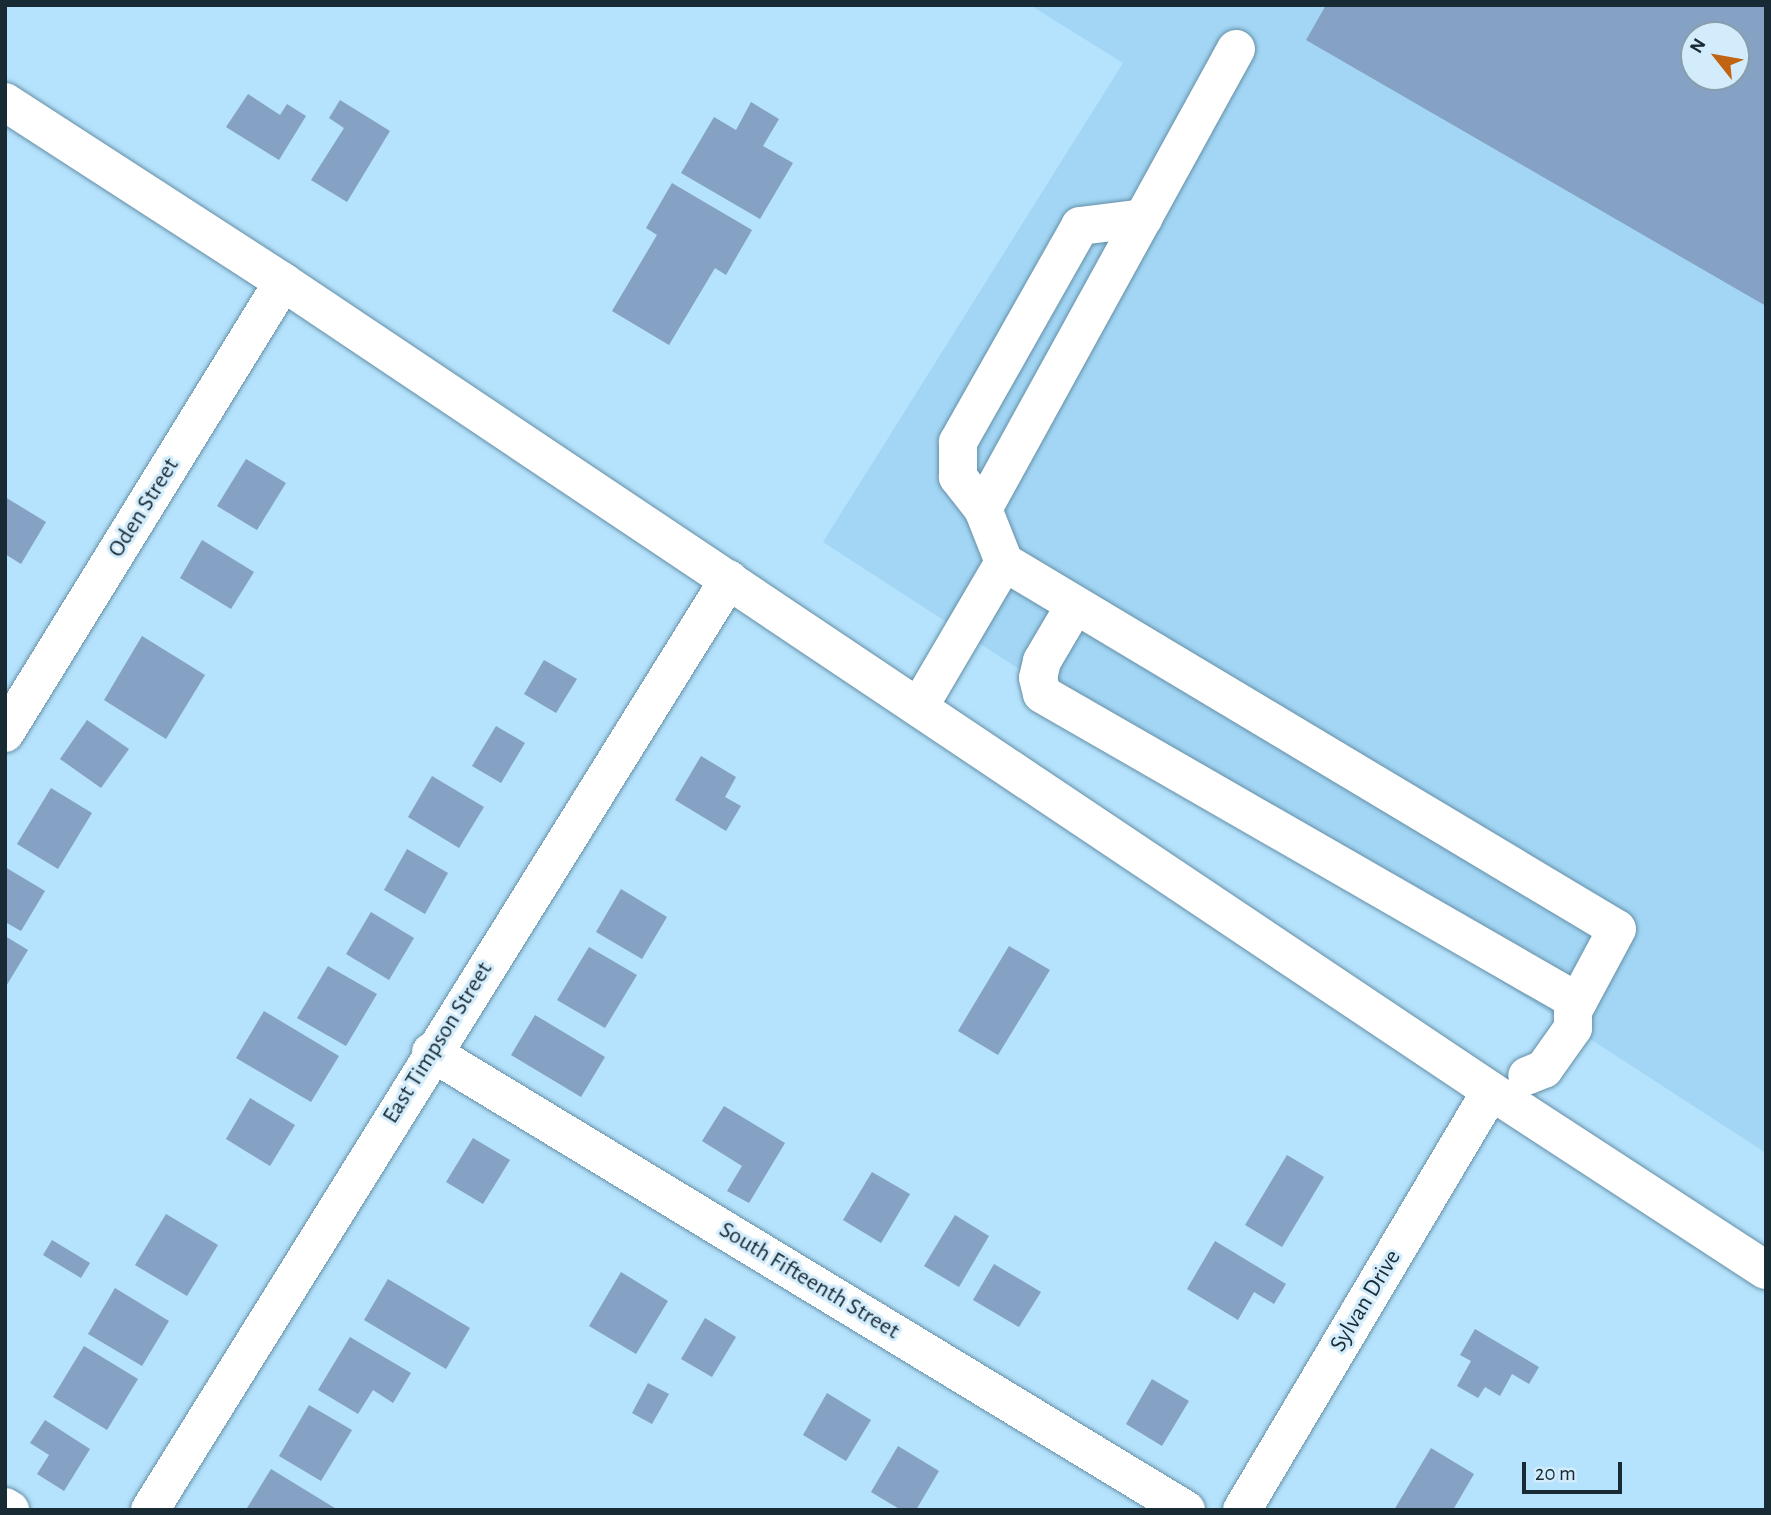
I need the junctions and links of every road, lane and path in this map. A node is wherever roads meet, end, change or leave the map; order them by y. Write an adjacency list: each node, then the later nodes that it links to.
1 (1236, 49): 3 (street)
2 (5, 102): 4 (street)
3 (1144, 218): 5 (street); 5 (street)
4 (283, 282): 7 (street); 10 (street, Oden Street)
5 (983, 509): 6 (street)
6 (1004, 562): 8 (street); 9 (street)
7 (729, 579): 9 (street); 12 (street, East Timpson Street)
8 (1075, 605): 11 (street); 11 (street)
9 (919, 707): 13 (street)
10 (5, 733)
11 (1575, 1006): 13 (street, Sylvan Drive)
12 (431, 1052): 17 (street, East Timpson Street); 18 (street, South Fifteenth Street)
13 (1509, 1090): 14 (street); 19 (street, Sylvan Drive)
14 (1766, 1270)
15 (5, 1507): 16 (street)
16 (10, 1510)
17 (150, 1510)
18 (1186, 1510)
19 (1242, 1510)

